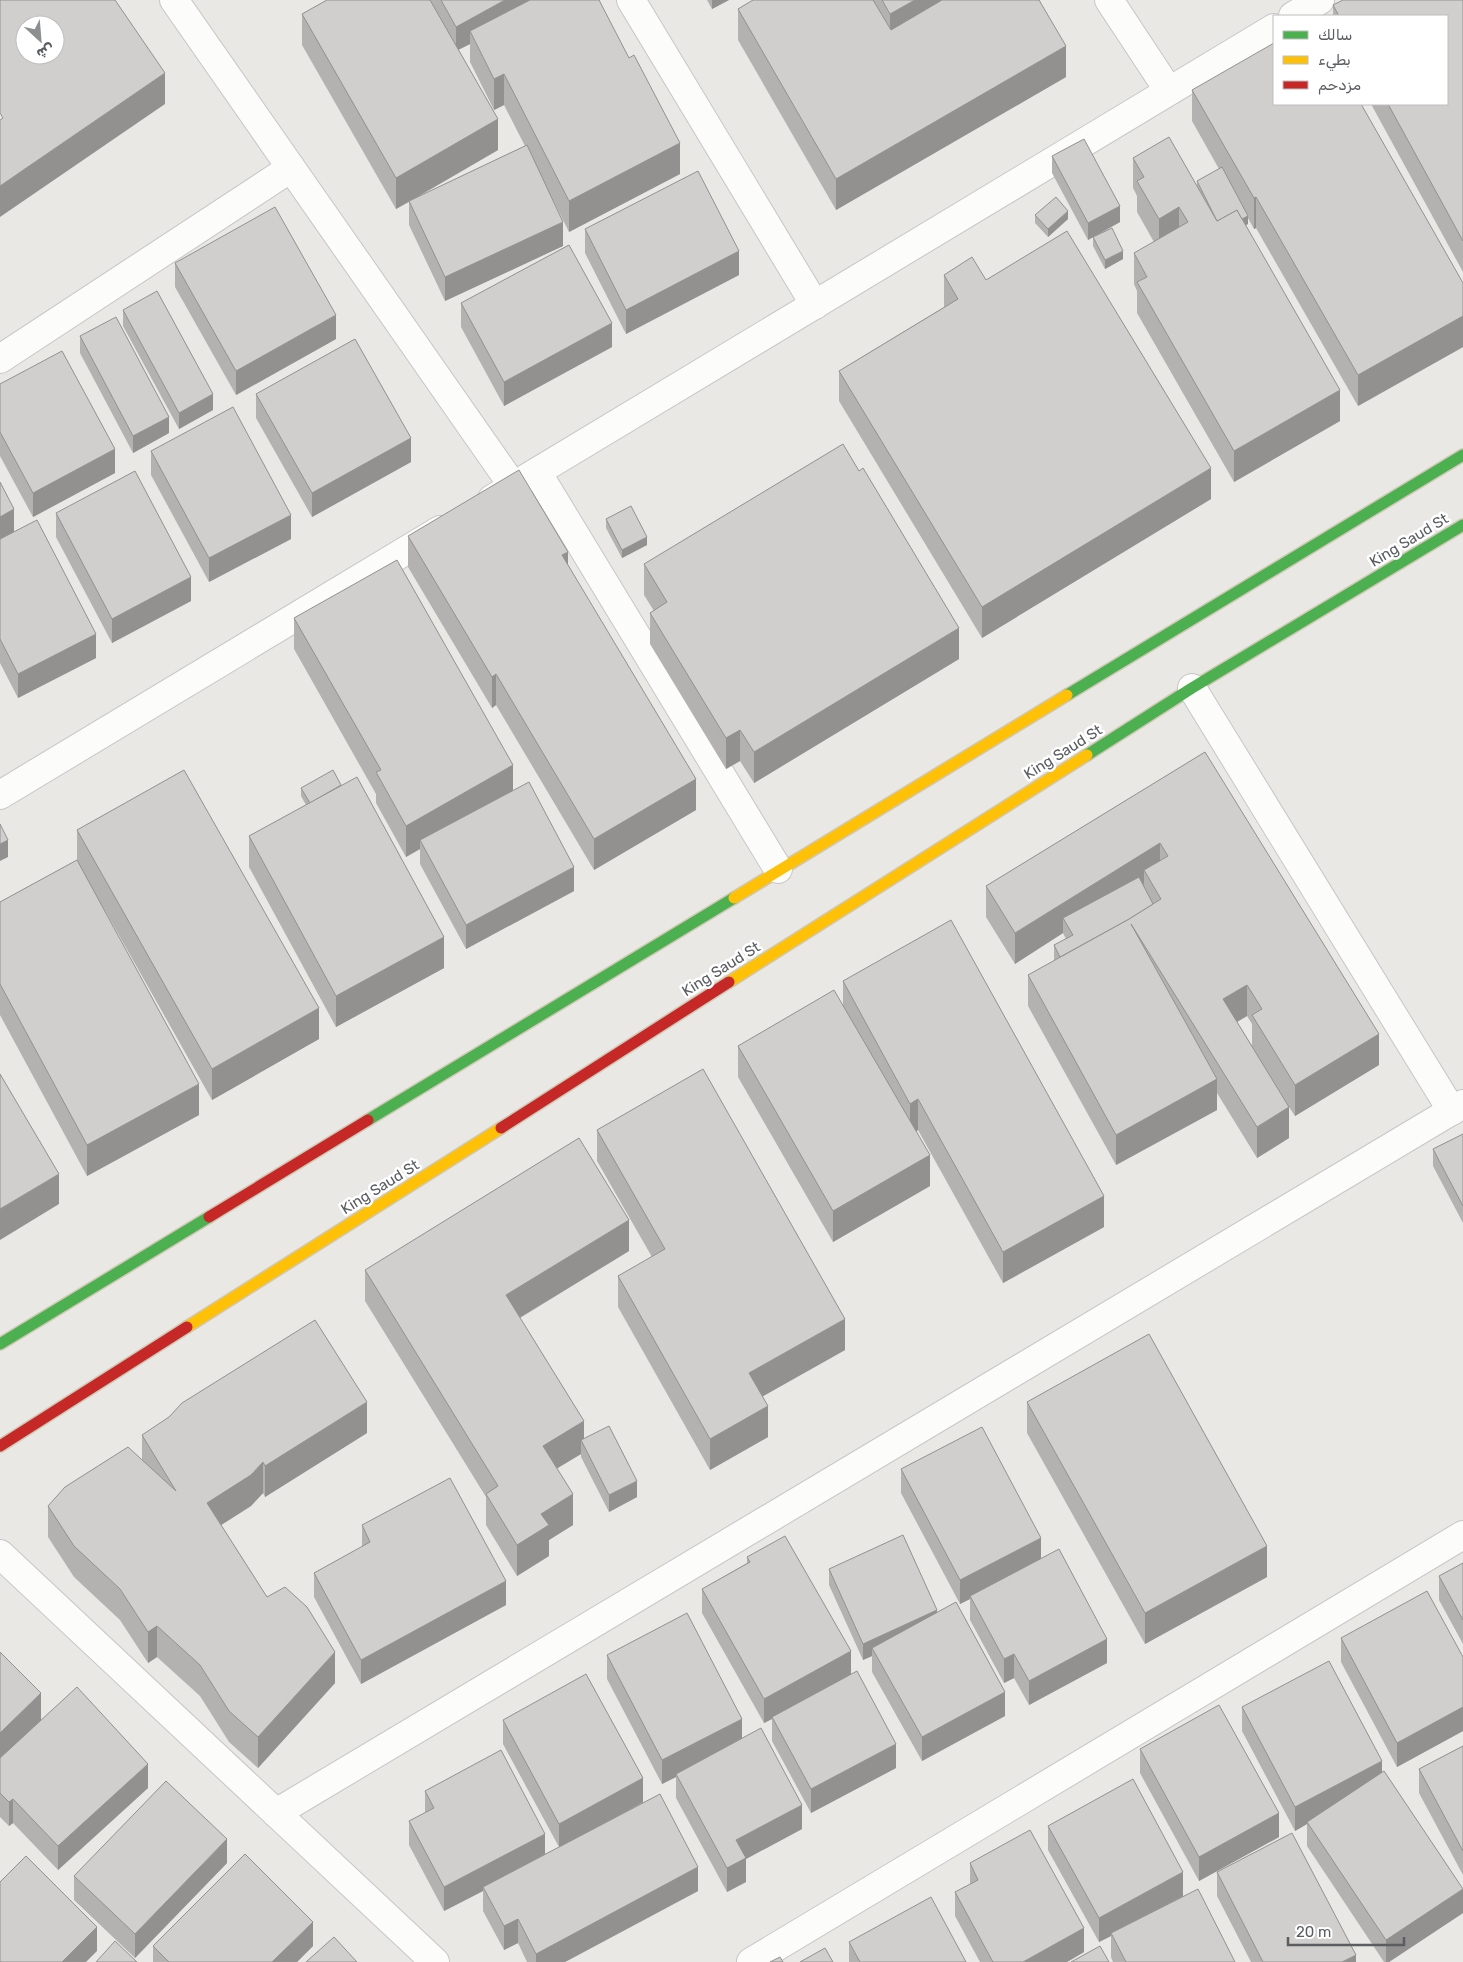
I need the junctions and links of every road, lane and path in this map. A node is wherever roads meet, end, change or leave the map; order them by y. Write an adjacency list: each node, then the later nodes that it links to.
1 (174, 0): 8 (street)
2 (631, 0): 9 (street)
3 (1109, 0): 7 (street)
4 (1320, 0): 5 (street)
5 (1295, 15)
6 (1273, 29): 7 (street)
7 (1169, 91): 9 (street)
8 (291, 168): 10 (street); 13 (street)
9 (815, 305): 12 (street)
10 (0, 359)
11 (1463, 455): 17 (main road)
12 (537, 472): 13 (street); 17 (street)
13 (514, 486): 16 (street)
14 (1463, 525): 15 (main road, King Saud St)
15 (1192, 688): 18 (street); 20 (main road, King Saud St)
16 (0, 795)
17 (778, 869): 19 (main road)
18 (1458, 1107): 23 (street)
19 (0, 1344)
20 (0, 1446)
21 (1463, 1534): 25 (street)
22 (0, 1554): 23 (street)
23 (276, 1813): 24 (street)
24 (435, 1962)
25 (751, 1962)

